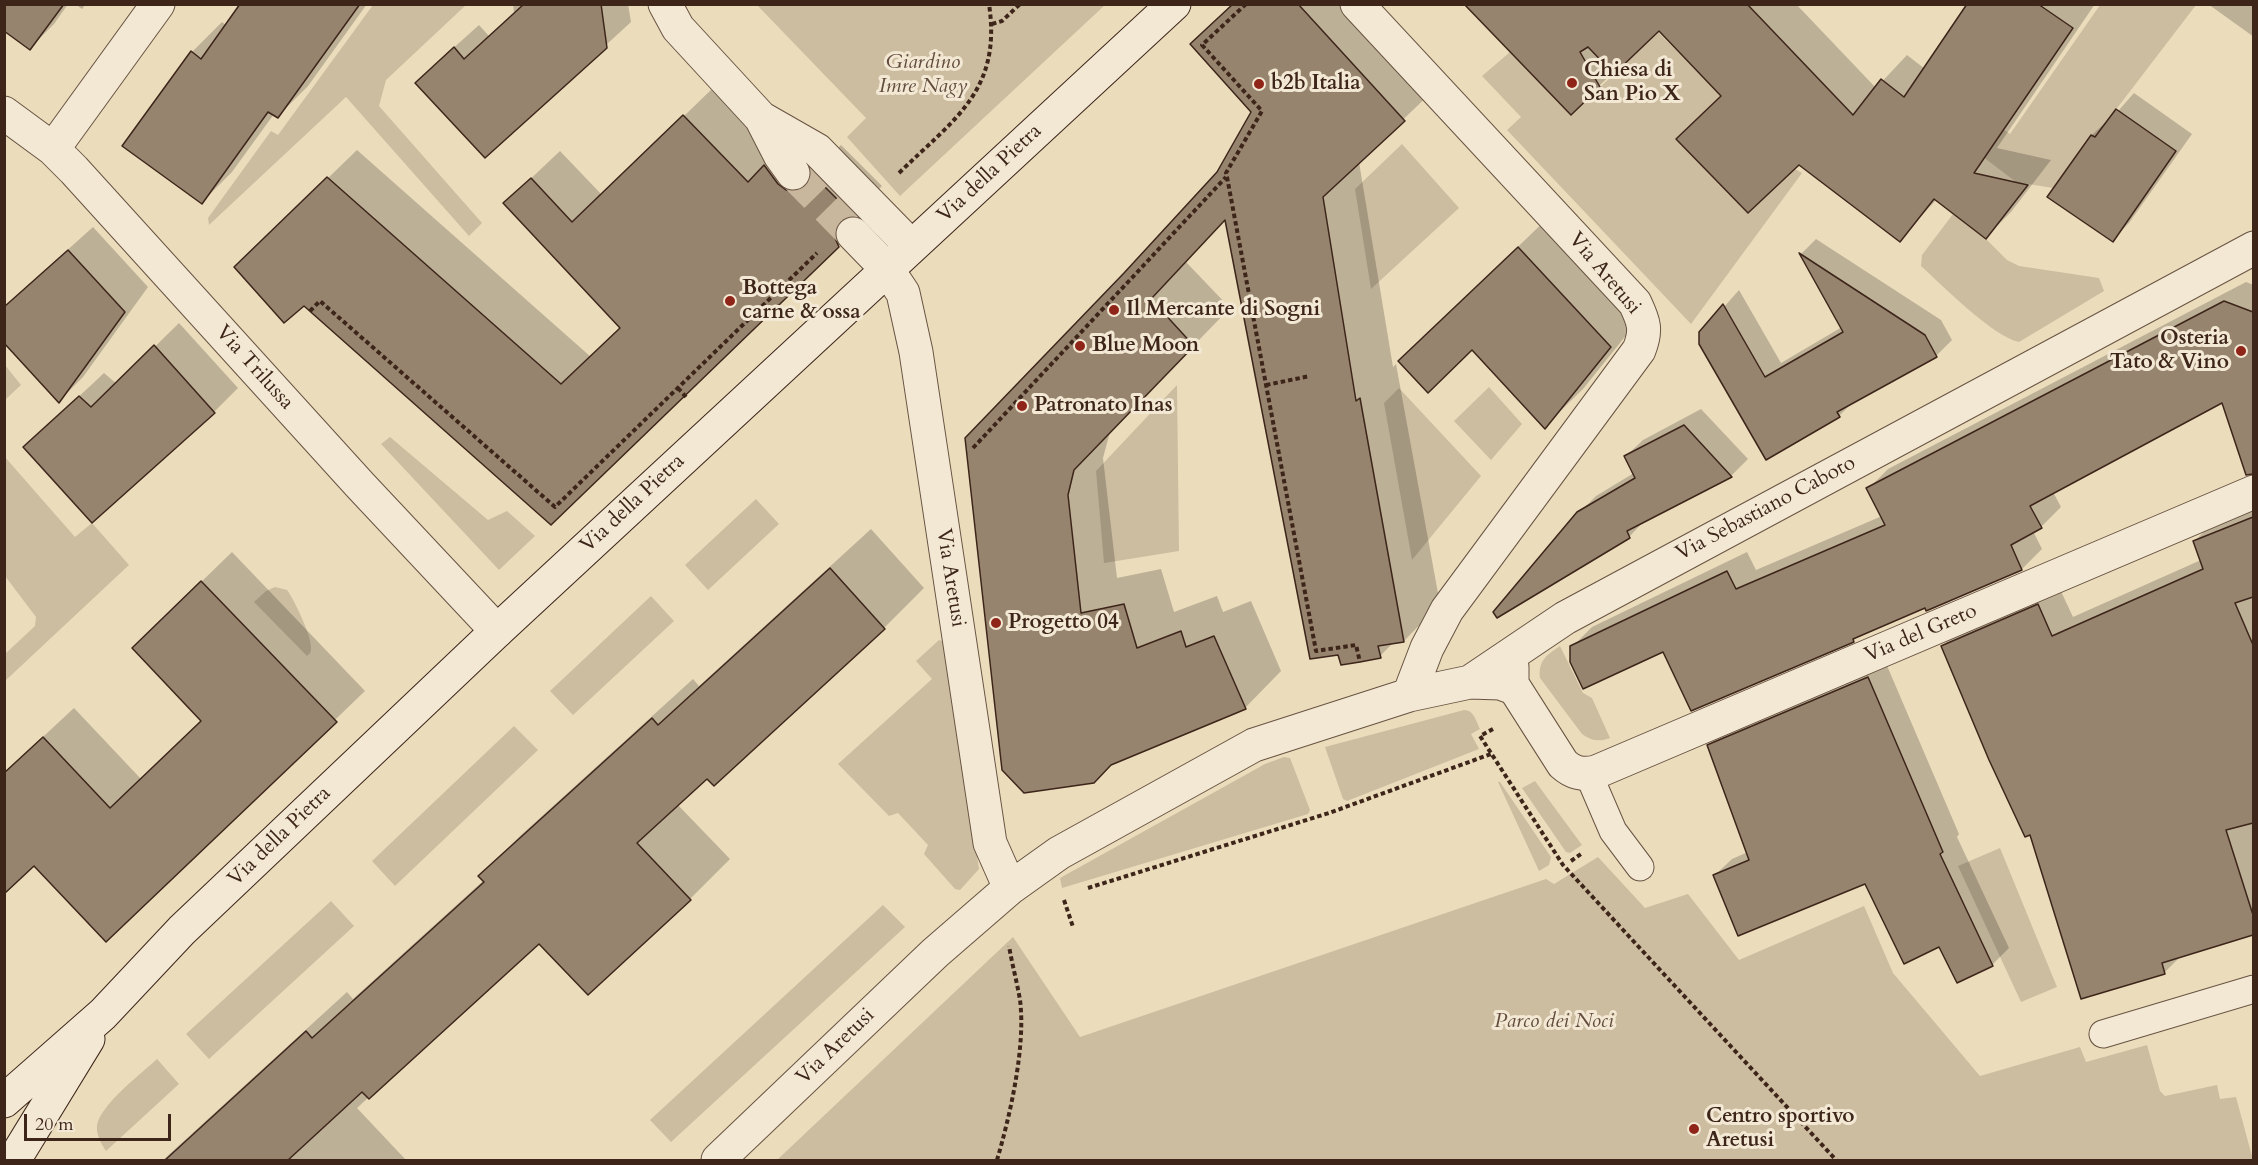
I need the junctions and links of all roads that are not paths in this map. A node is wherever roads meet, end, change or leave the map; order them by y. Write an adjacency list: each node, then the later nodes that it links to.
1 (158, 4): 7 (street)
2 (665, 4): 6 (street)
3 (1174, 4): 10 (street, Via della Pietra)
4 (1357, 4): 18 (street, Via Aretusi)
5 (4, 113): 7 (street, Via Trilussa)
6 (762, 118): 8 (street); 10 (street)
7 (53, 149): 14 (street, Via Trilussa)
8 (793, 173)
9 (852, 234): 12 (street, Via Aretusi)
10 (911, 246): 12 (street, Via della Pietra)
11 (2253, 248): 15 (street, Via Sebastiano Caboto)
12 (887, 269): 14 (street, Via della Pietra); 21 (street, Via Aretusi)
13 (2253, 492): 19 (street, Via del Greto)
14 (497, 631): 23 (street, Via della Pietra)
15 (1513, 653): 16 (street, Via Aretusi); 17 (street)
16 (1470, 682): 17 (street, Via Aretusi); 18 (street, Via Aretusi)
17 (1514, 688): 19 (street)
18 (1409, 695): 21 (street, Via Aretusi)
19 (1588, 773): 20 (lane)
20 (1640, 867)
21 (1010, 888): 27 (street, Via Aretusi)
22 (2253, 989): 24 (lane)
23 (103, 1014): 25 (street, Via della Pietra); 26 (street, Via della Pietra)
24 (2103, 1034)
25 (4, 1101)
26 (14, 1161)
27 (718, 1161)

